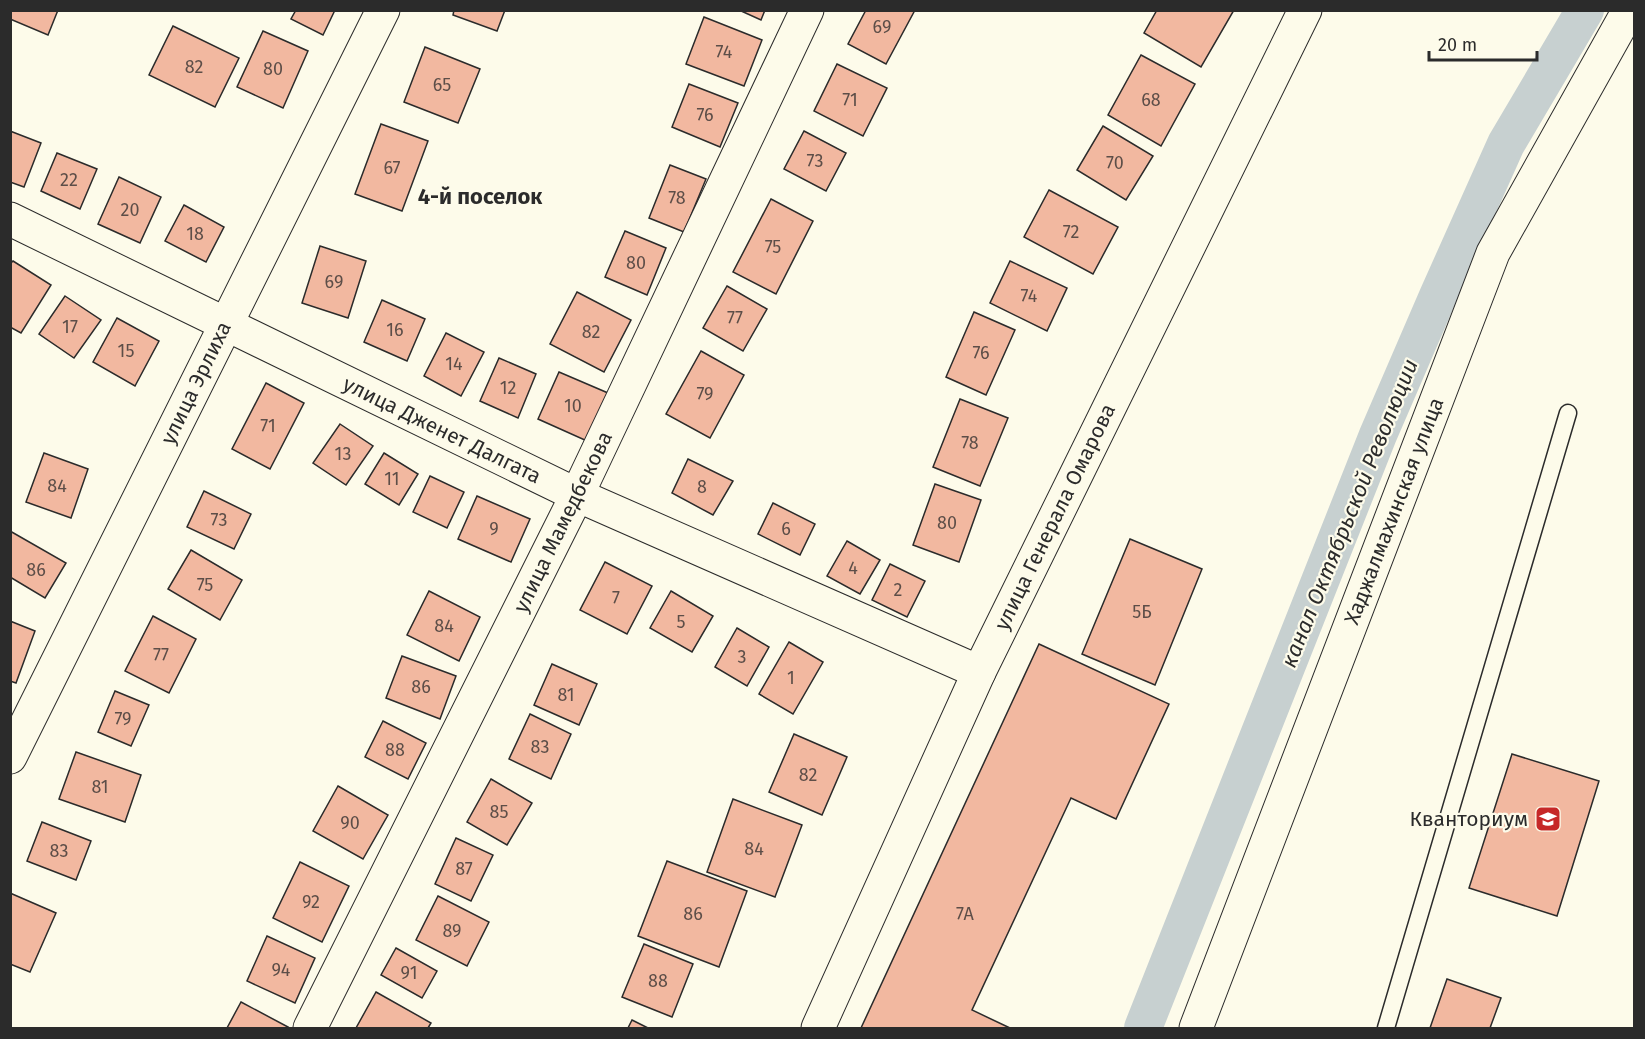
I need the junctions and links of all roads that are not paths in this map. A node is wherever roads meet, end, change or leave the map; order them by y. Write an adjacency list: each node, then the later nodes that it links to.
1 (383, 10): 7 (street, улица Эрлиха)
2 (807, 10): 9 (street, улица Мамедбекова)
3 (1298, 10): 10 (street, улица Генерала Омарова)
4 (1305, 10): 10 (street, улица Генерала Омарова)
5 (1629, 10): 15 (street, Хаджалмахинская улица)
6 (10, 219): 7 (street, улица Дженет Далгата)
7 (225, 325): 9 (street, улица Дженет Далгата); 11 (street, улица Эрлиха)
8 (1568, 412): 16 (lane)
9 (577, 495): 10 (street, улица Дженет Далгата); 12 (street, улица Мамедбекова)
10 (977, 671): 13 (street, улица Генерала Омарова); 14 (street, улица Генерала Омарова)
11 (10, 757)
12 (310, 1029)
13 (812, 1029)
14 (818, 1029)
15 (1196, 1029)
16 (1386, 1029)

